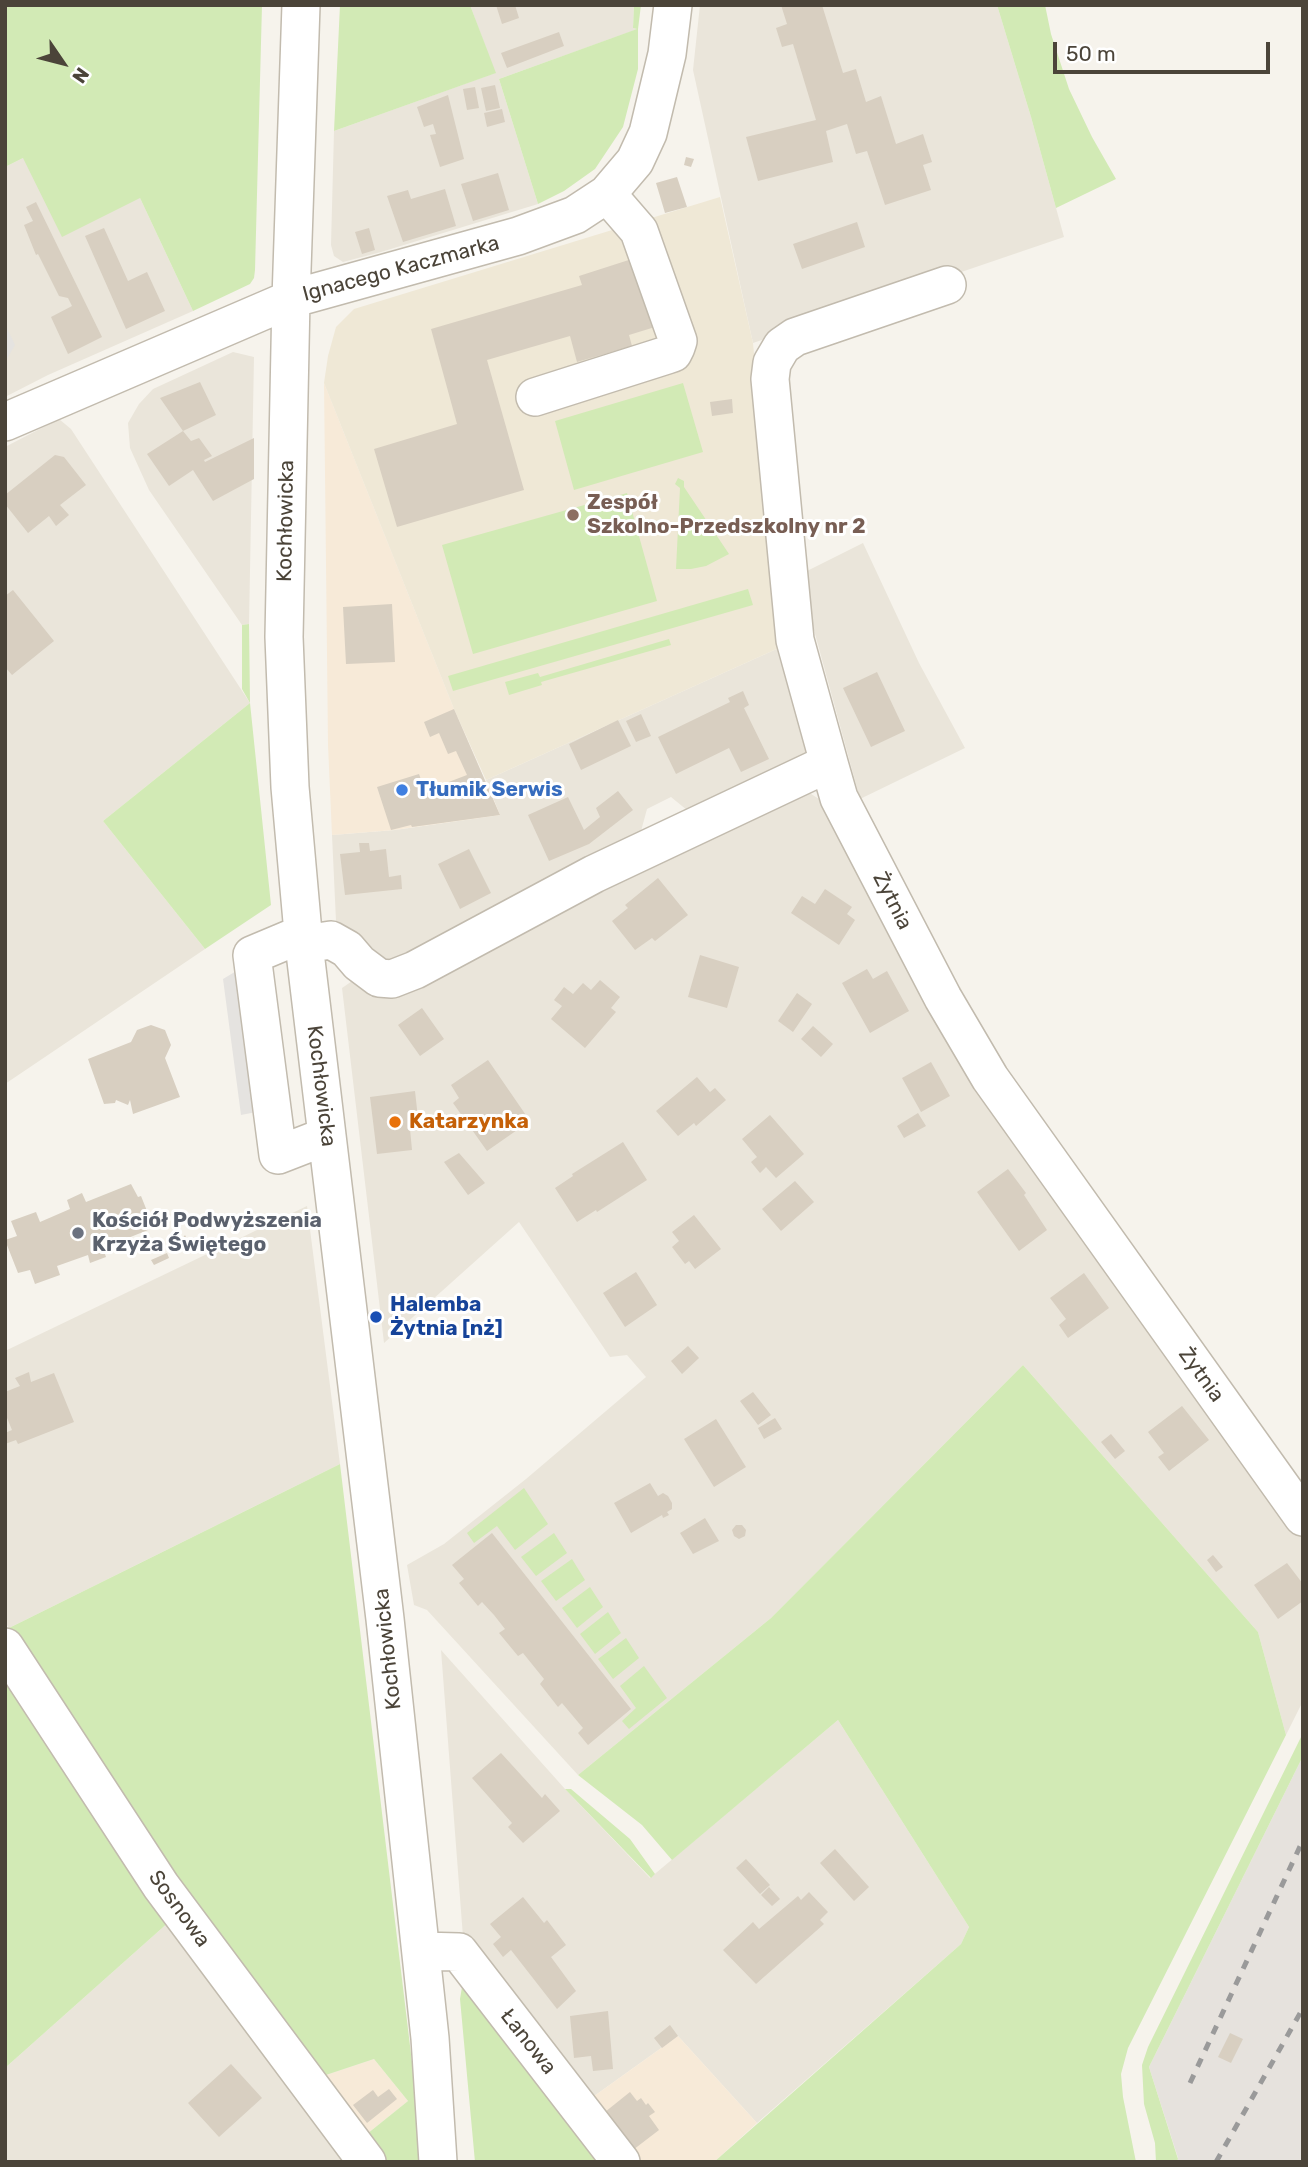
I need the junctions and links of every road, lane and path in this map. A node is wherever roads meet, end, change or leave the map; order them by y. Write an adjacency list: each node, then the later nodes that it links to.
1 (301, 5): 5 (street, Kochłowicka)
2 (673, 5): 3 (street, Ignacego Kaczmarka)
3 (607, 194): 5 (street, Ignacego Kaczmarka); 6 (street)
4 (947, 285): 8 (street, Żytnia)
5 (291, 299): 7 (street, Ignacego Kaczmarka); 9 (street, Kochłowicka)
6 (535, 397)
7 (5, 422)
8 (829, 763): 9 (street); 11 (street, Żytnia)
9 (303, 939): 10 (street, Kochłowicka); 10 (street)
10 (327, 1136): 13 (street, Kochłowicka)
11 (1303, 1517)
12 (5, 1647): 14 (street, Sosnowa)
13 (421, 1951): 15 (street, Kochłowicka); 16 (street, Łanowa)
14 (367, 2162)
15 (438, 2162)
16 (621, 2162)

